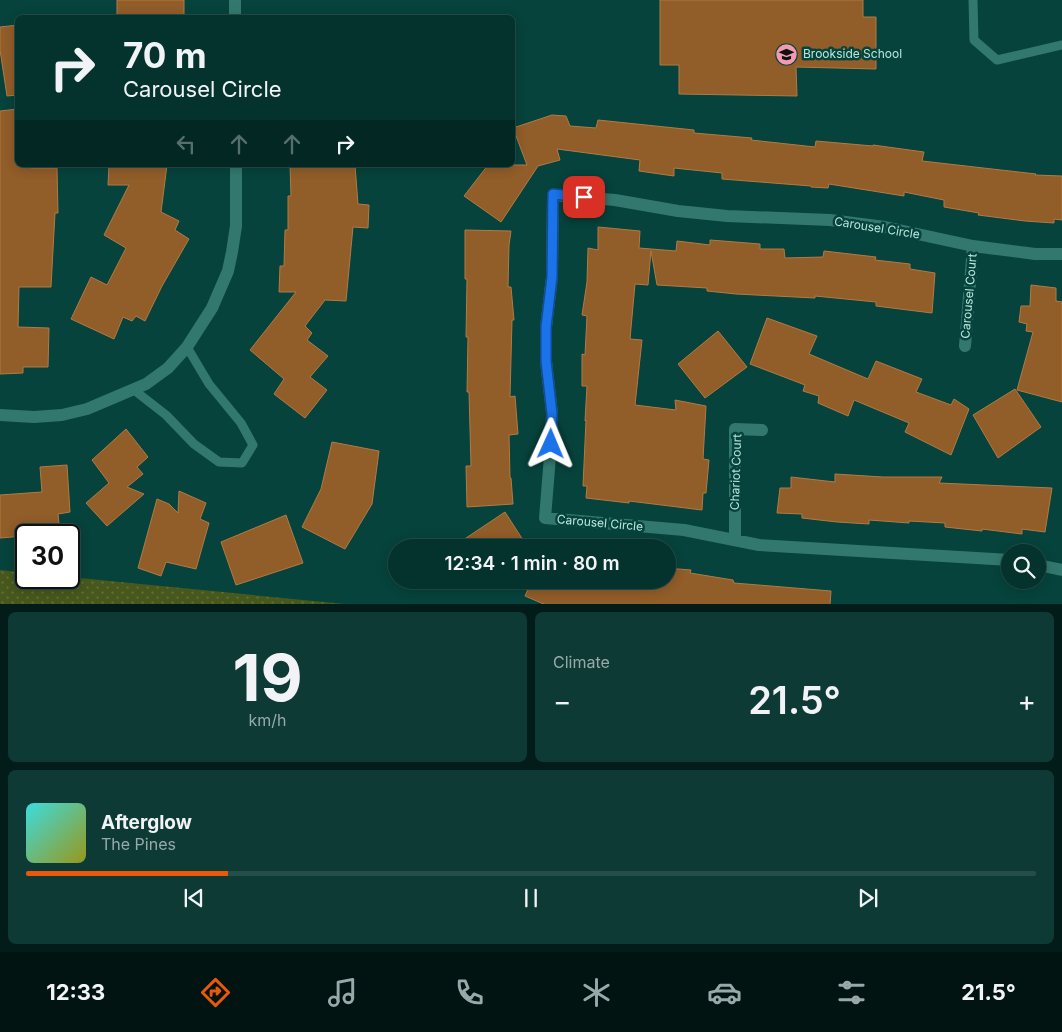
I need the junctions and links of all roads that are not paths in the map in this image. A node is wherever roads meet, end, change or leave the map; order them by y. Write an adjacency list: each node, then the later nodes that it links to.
1 (235, 0): 3 (street)
2 (973, 0): 4 (lane)
3 (235, 15)
4 (1062, 45)
5 (236, 167): 9 (street)
6 (973, 246): 7 (street, Carousel Circle); 8 (street, Carousel Court); 13 (street, Carousel Circle)
7 (1062, 254)
8 (965, 346)
9 (187, 348): 10 (street); 10 (lane)
10 (134, 390): 11 (street)
11 (0, 415)
12 (762, 430): 13 (street, Chariot Court)
13 (735, 540): 14 (street, Carousel Circle)
14 (1001, 559)
15 (1046, 567): 16 (street)
16 (1062, 570)

